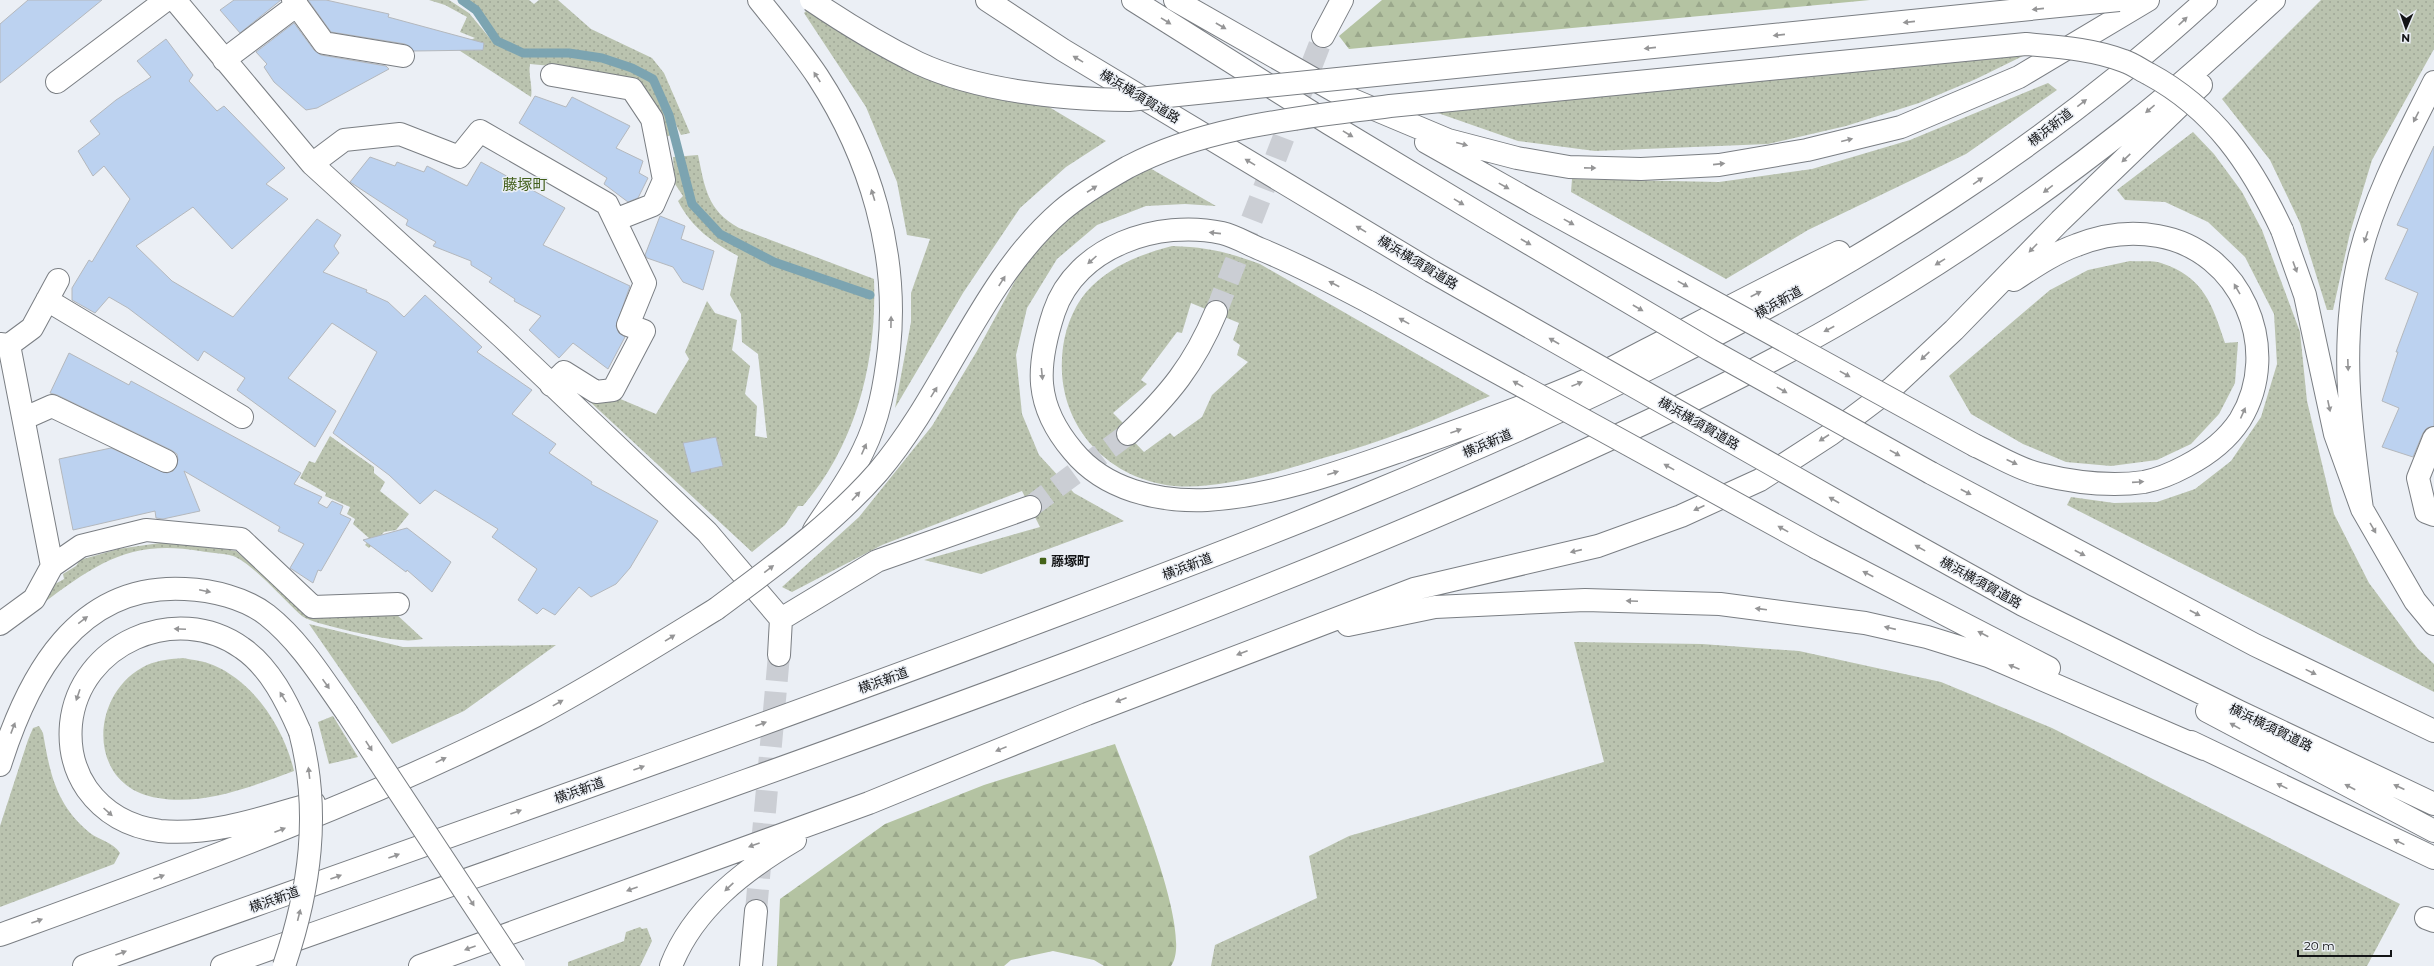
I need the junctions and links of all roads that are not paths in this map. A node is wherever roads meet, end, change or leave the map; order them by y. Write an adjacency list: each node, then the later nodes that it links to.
1 (166, 0): 19 (main road)
2 (175, 0): 17 (main road)
3 (759, 0): 39 (main road, one-way to 3, bridge)
4 (811, 0): 9 (main road, one-way to 4, bridge)
5 (987, 0): 42 (main road, 横浜横須賀道路, one-way to 5, bridge)
6 (1133, 0): 48 (main road, one-way to 48, bridge)
7 (1175, 0): 21 (main road, one-way to 21)
8 (1342, 0): 15 (main road)
9 (2119, 0)
10 (2148, 0): 21 (main road, one-way to 10)
11 (2206, 0): 23 (main road, 横浜新道, one-way to 11)
12 (2274, 0): 59 (main road, one-way to 59)
13 (2281, 0): 28 (main road, one-way to 28)
14 (295, 3): 16 (main road); 17 (main road)
15 (1323, 36)
16 (403, 56)
17 (224, 60): 22 (main road)
18 (552, 75): 24 (main road)
19 (57, 82)
20 (2434, 82): 37 (main road, one-way to 37)
21 (1348, 98): 28 (main road, one-way to 28, bridge)
22 (312, 164): 24 (main road); 30 (main road)
23 (1946, 203): 49 (main road, one-way to 23, bridge); 58 (main road, 横浜新道, one-way to 23)
24 (615, 220): 30 (main road)
25 (58, 280): 26 (main road)
26 (47, 300): 29 (main road); 31 (main road)
27 (1216, 312): 33 (main road)
28 (1954, 330): 46 (main road, one-way to 46)
29 (5, 344): 32 (main road)
30 (551, 385): 43 (main road)
31 (242, 417)
32 (25, 418): 35 (main road); 40 (main road)
33 (1128, 434)
34 (2434, 438): 38 (main road)
35 (166, 461)
36 (1030, 507): 43 (main road)
37 (2362, 509): 39 (main road, one-way to 37, bridge); 45 (main road, one-way to 45)
38 (2434, 515)
39 (806, 541): 51 (main road, one-way to 39, bridge)
40 (52, 566): 41 (main road); 44 (main road)
41 (398, 604)
42 (2023, 605): 53 (main road, 横浜横須賀道路, one-way to 42); 54 (main road, one-way to 42)
43 (781, 620): 47 (main road)
44 (0, 624)
45 (2434, 624)
46 (1279, 639): 49 (main road, one-way to 46); 52 (main road, one-way to 52)
47 (779, 655)
48 (2434, 731)
49 (2204, 748): 55 (main road, one-way to 49)
50 (0, 765): 62 (main road, one-way to 62, bridge)
51 (406, 777): 57 (main road, one-way to 51); 60 (main road, one-way to 51, bridge)
52 (869, 802): 61 (main road, one-way to 61); 63 (main road, one-way to 63)
53 (2434, 804)
54 (2434, 830)
55 (2434, 858)
56 (756, 911): 64 (main road)
57 (0, 935)
58 (84, 966)
59 (222, 966)
60 (284, 966)
61 (420, 966)
62 (514, 966)
63 (671, 966)
64 (751, 966)

